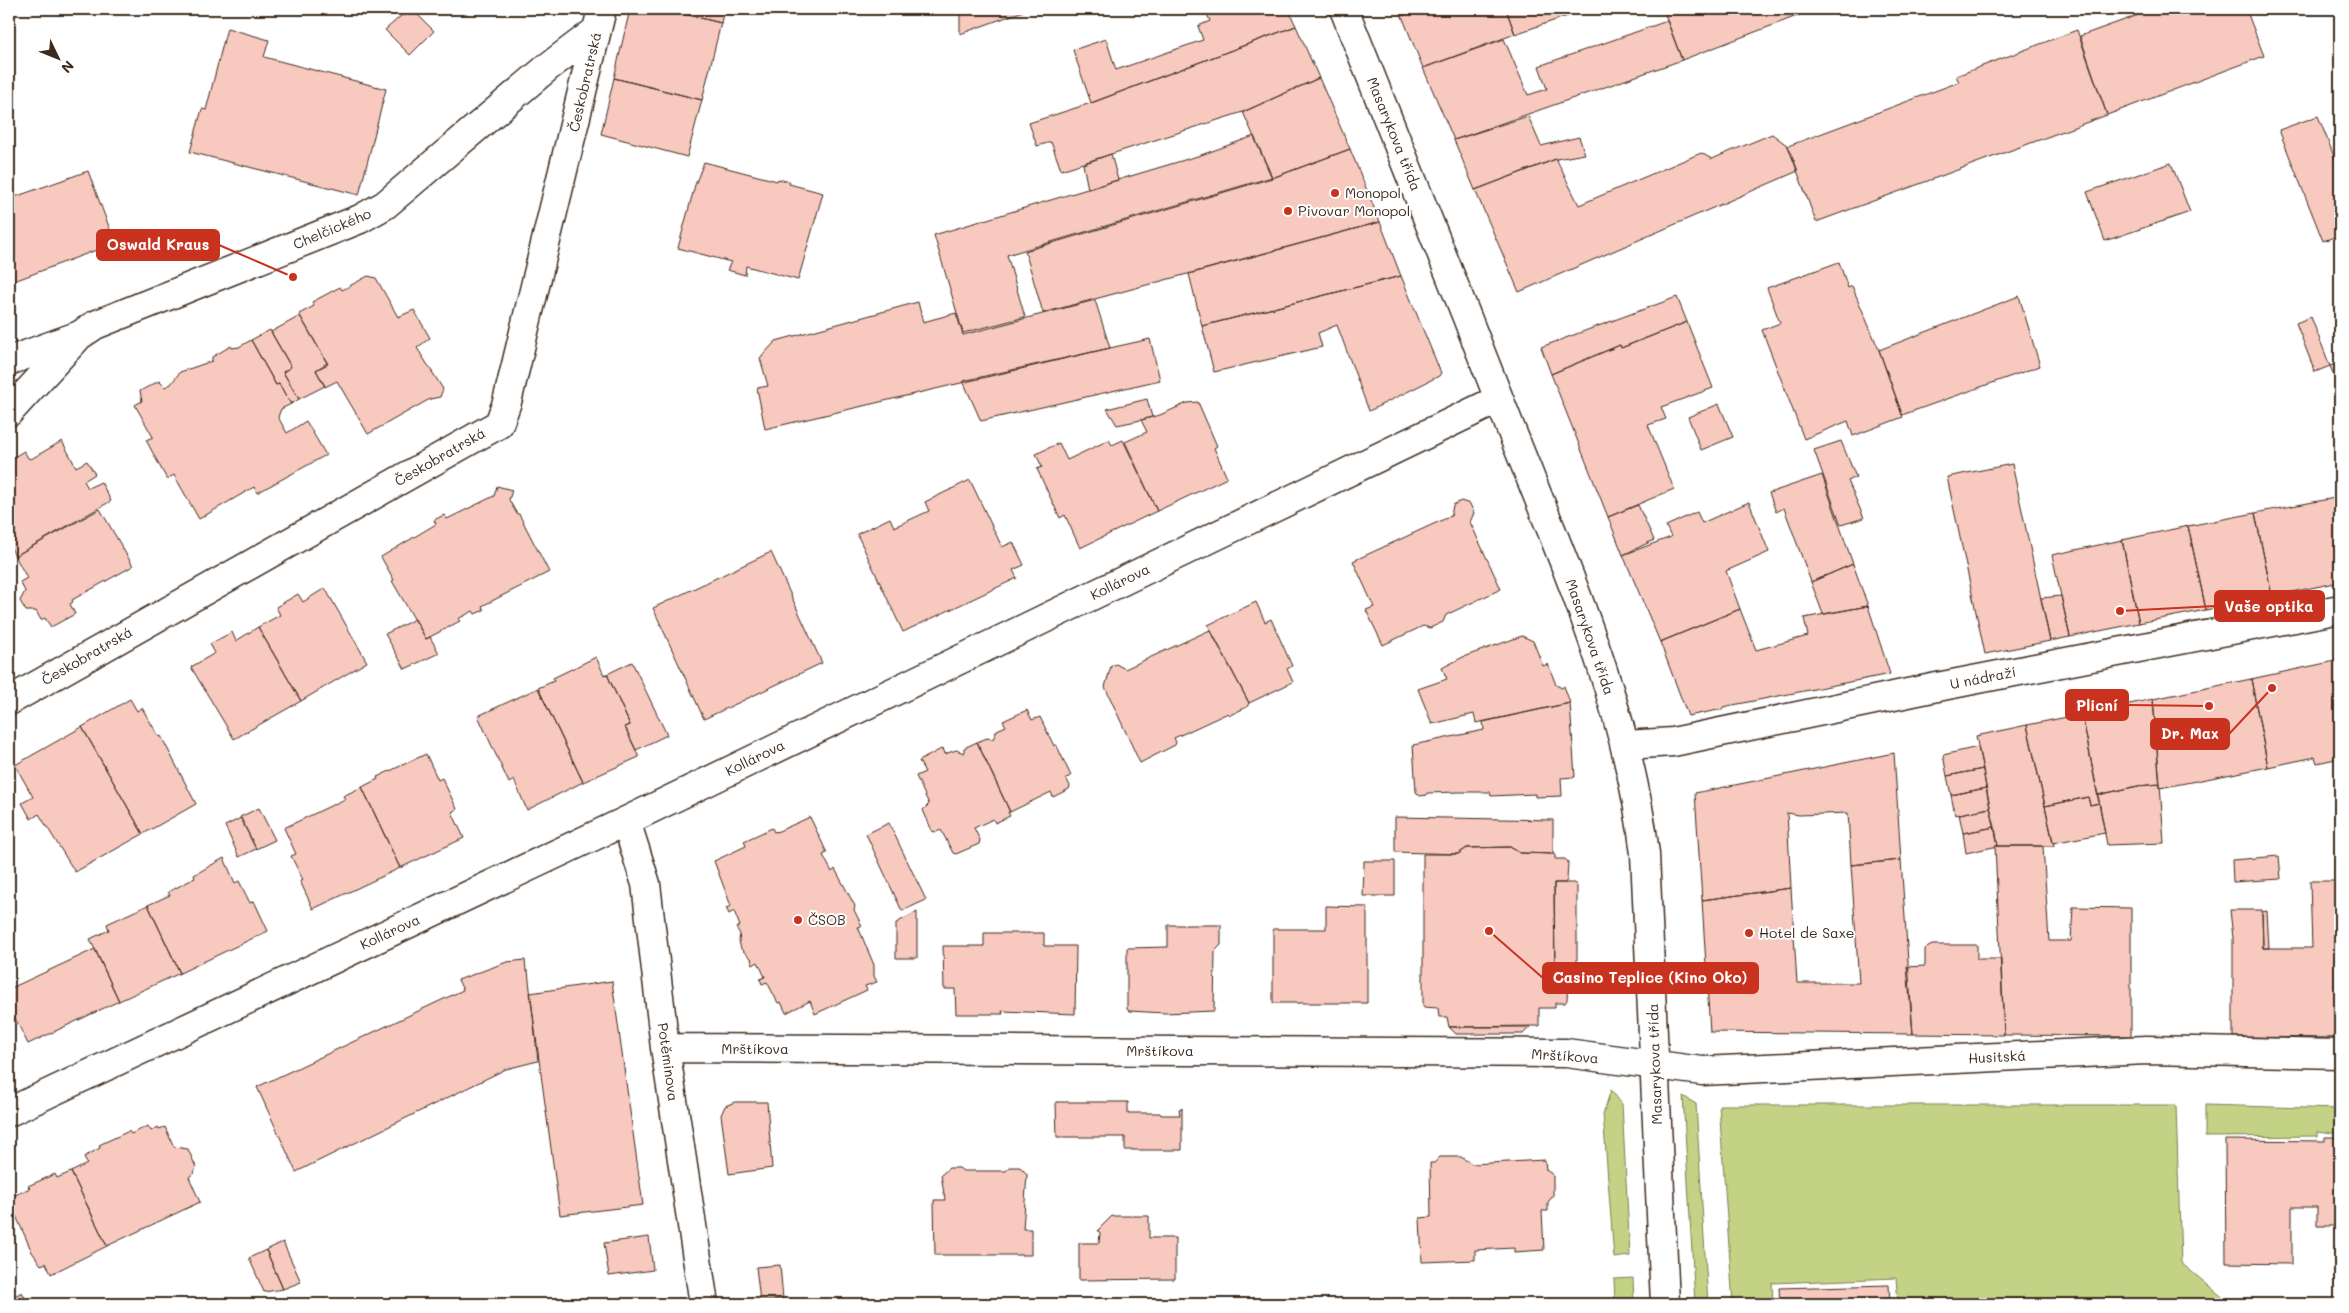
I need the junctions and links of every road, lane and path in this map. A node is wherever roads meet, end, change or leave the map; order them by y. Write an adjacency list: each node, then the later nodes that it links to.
1 (1344, 9): 5 (street, Masarykova třída)
2 (600, 19): 3 (street, Chelčického); 8 (street, Českobratrská)
3 (80, 335): 4 (street, Chelčického); 6 (street, Chelčického)
4 (9, 361)
5 (1499, 399): 9 (street, Masarykova třída); 10 (street, Kollárova)
6 (9, 412)
7 (2340, 609): 9 (street, U nádraží)
8 (9, 701)
9 (1626, 746): 13 (street, Masarykova třída)
10 (626, 821): 11 (street, Potěminova); 14 (street, Kollárova)
11 (665, 1048): 13 (street, Mrštíkova); 15 (street, Potěminova)
12 (2340, 1054): 13 (street, Husitská)
13 (1654, 1066): 16 (street, Masarykova třída)
14 (9, 1112)
15 (704, 1304)
16 (1665, 1304)

